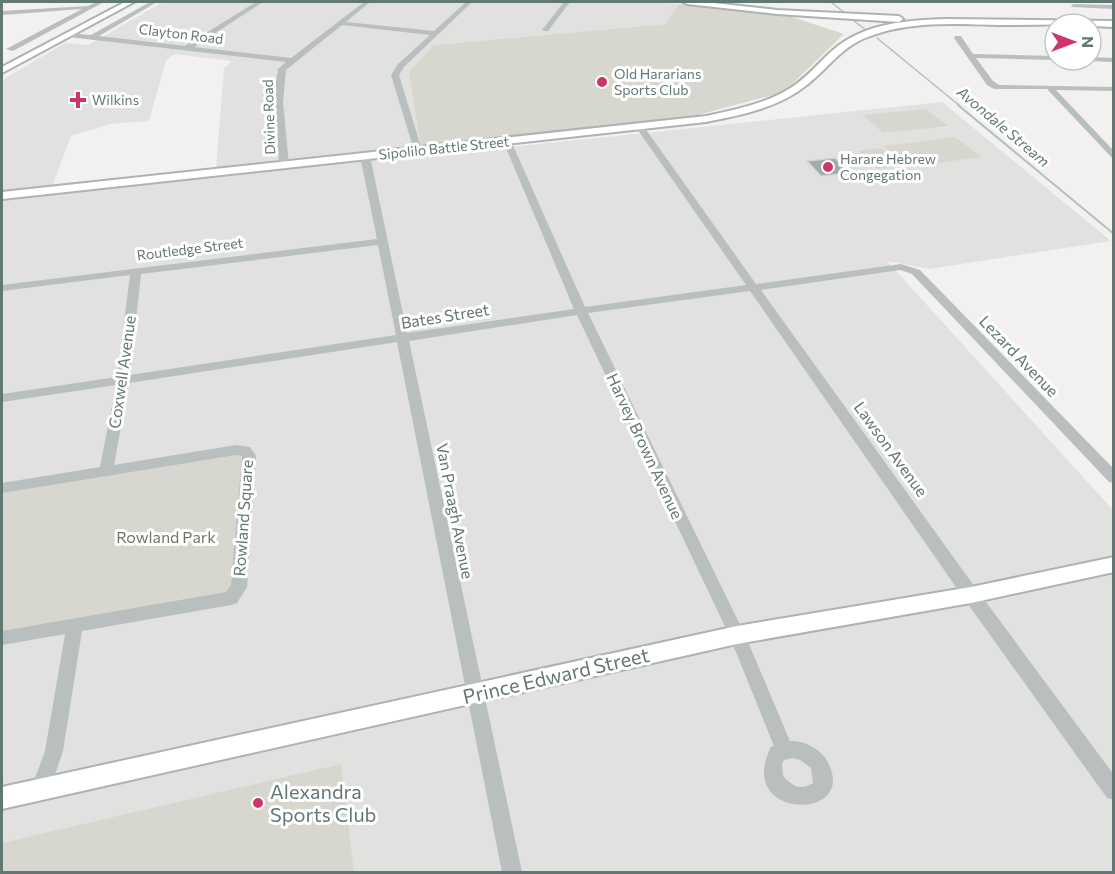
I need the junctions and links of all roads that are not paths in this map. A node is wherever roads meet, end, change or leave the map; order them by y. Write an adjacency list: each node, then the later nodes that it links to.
1 (9, 2): 14 (street)
2 (101, 2): 11 (street)
3 (130, 2): 16 (main road)
4 (154, 2): 24 (street)
5 (260, 2): 27 (street)
6 (367, 2): 18 (street, Divine Road)
7 (469, 2): 21 (street)
8 (567, 2): 20 (street)
9 (687, 2): 13 (main road)
10 (1070, 4): 12 (street)
11 (90, 7): 14 (street); 15 (street)
12 (1113, 7)
13 (777, 12): 17 (main road); 23 (main road)
14 (2, 13)
15 (75, 15): 16 (street); 28 (street)
16 (99, 18): 22 (main road)
17 (948, 21): 19 (main road); 23 (main road)
18 (339, 23): 21 (street); 32 (street, Divine Road)
19 (1043, 23)
20 (546, 30)
21 (436, 33): 39 (street)
22 (68, 35): 24 (street, Clayton Road); 29 (main road)
23 (861, 35): 36 (main road, Sipolilo Battle Street)
24 (93, 37): 27 (street, Clayton Road)
25 (958, 38): 30 (street)
26 (2, 48): 28 (street)
27 (187, 48): 32 (street, Clayton Road)
28 (10, 49): 29 (street)
29 (35, 52): 33 (main road)
30 (972, 56): 31 (street); 34 (street)
31 (1043, 58)
32 (291, 60): 42 (street, Divine Road)
33 (2, 70)
34 (1049, 87): 35 (street); 38 (street)
35 (1113, 89)
36 (639, 126): 37 (main road, Sipolilo Battle Street); 47 (street, Lawson Avenue)
37 (507, 141): 39 (main road, Sipolilo Battle Street); 49 (street, Harvey Brown Avenue)
38 (1110, 149): 41 (street)
39 (418, 150): 40 (main road, Sipolilo Battle Street)
40 (365, 156): 42 (main road, Sipolilo Battle Street); 44 (street, Van Praagh Avenue)
41 (1113, 157)
42 (284, 165): 43 (main road, Sipolilo Battle Street)
43 (2, 196)
44 (382, 241): 46 (street, Routledge Street); 50 (street, Van Praagh Avenue)
45 (895, 267): 47 (street, Bates Street); 54 (street, Lezard Avenue)
46 (136, 271): 48 (street, Routledge Street); 51 (street, Coxwell Avenue)
47 (752, 286): 49 (street, Bates Street); 57 (street, Lawson Avenue)
48 (2, 288)
49 (581, 311): 50 (street, Bates Street); 59 (street, Harvey Brown Avenue)
50 (402, 339): 51 (street, Bates Street); 61 (street, Van Praagh Avenue)
51 (123, 381): 52 (street, Bates Street); 53 (street, Coxwell Avenue)
52 (2, 399)
53 (106, 472): 55 (street, Rowland Square); 58 (street, Rowland Square)
54 (1113, 478)
55 (2, 488)
56 (1113, 564): 57 (main road, Prince Edward Street)
57 (971, 595): 59 (main road, Prince Edward Street); 64 (street, Lawson Avenue)
58 (75, 624): 60 (street, Rowland Square); 63 (street)
59 (737, 635): 61 (main road, Prince Edward Street); 62 (street, Harvey Brown Avenue)
60 (2, 638)
61 (474, 694): 63 (main road, Prince Edward Street); 66 (street, Van Praagh Avenue)
62 (785, 750)
63 (41, 789): 65 (main road, Prince Edward Street)
64 (1113, 791)
65 (2, 798)
66 (512, 873)

